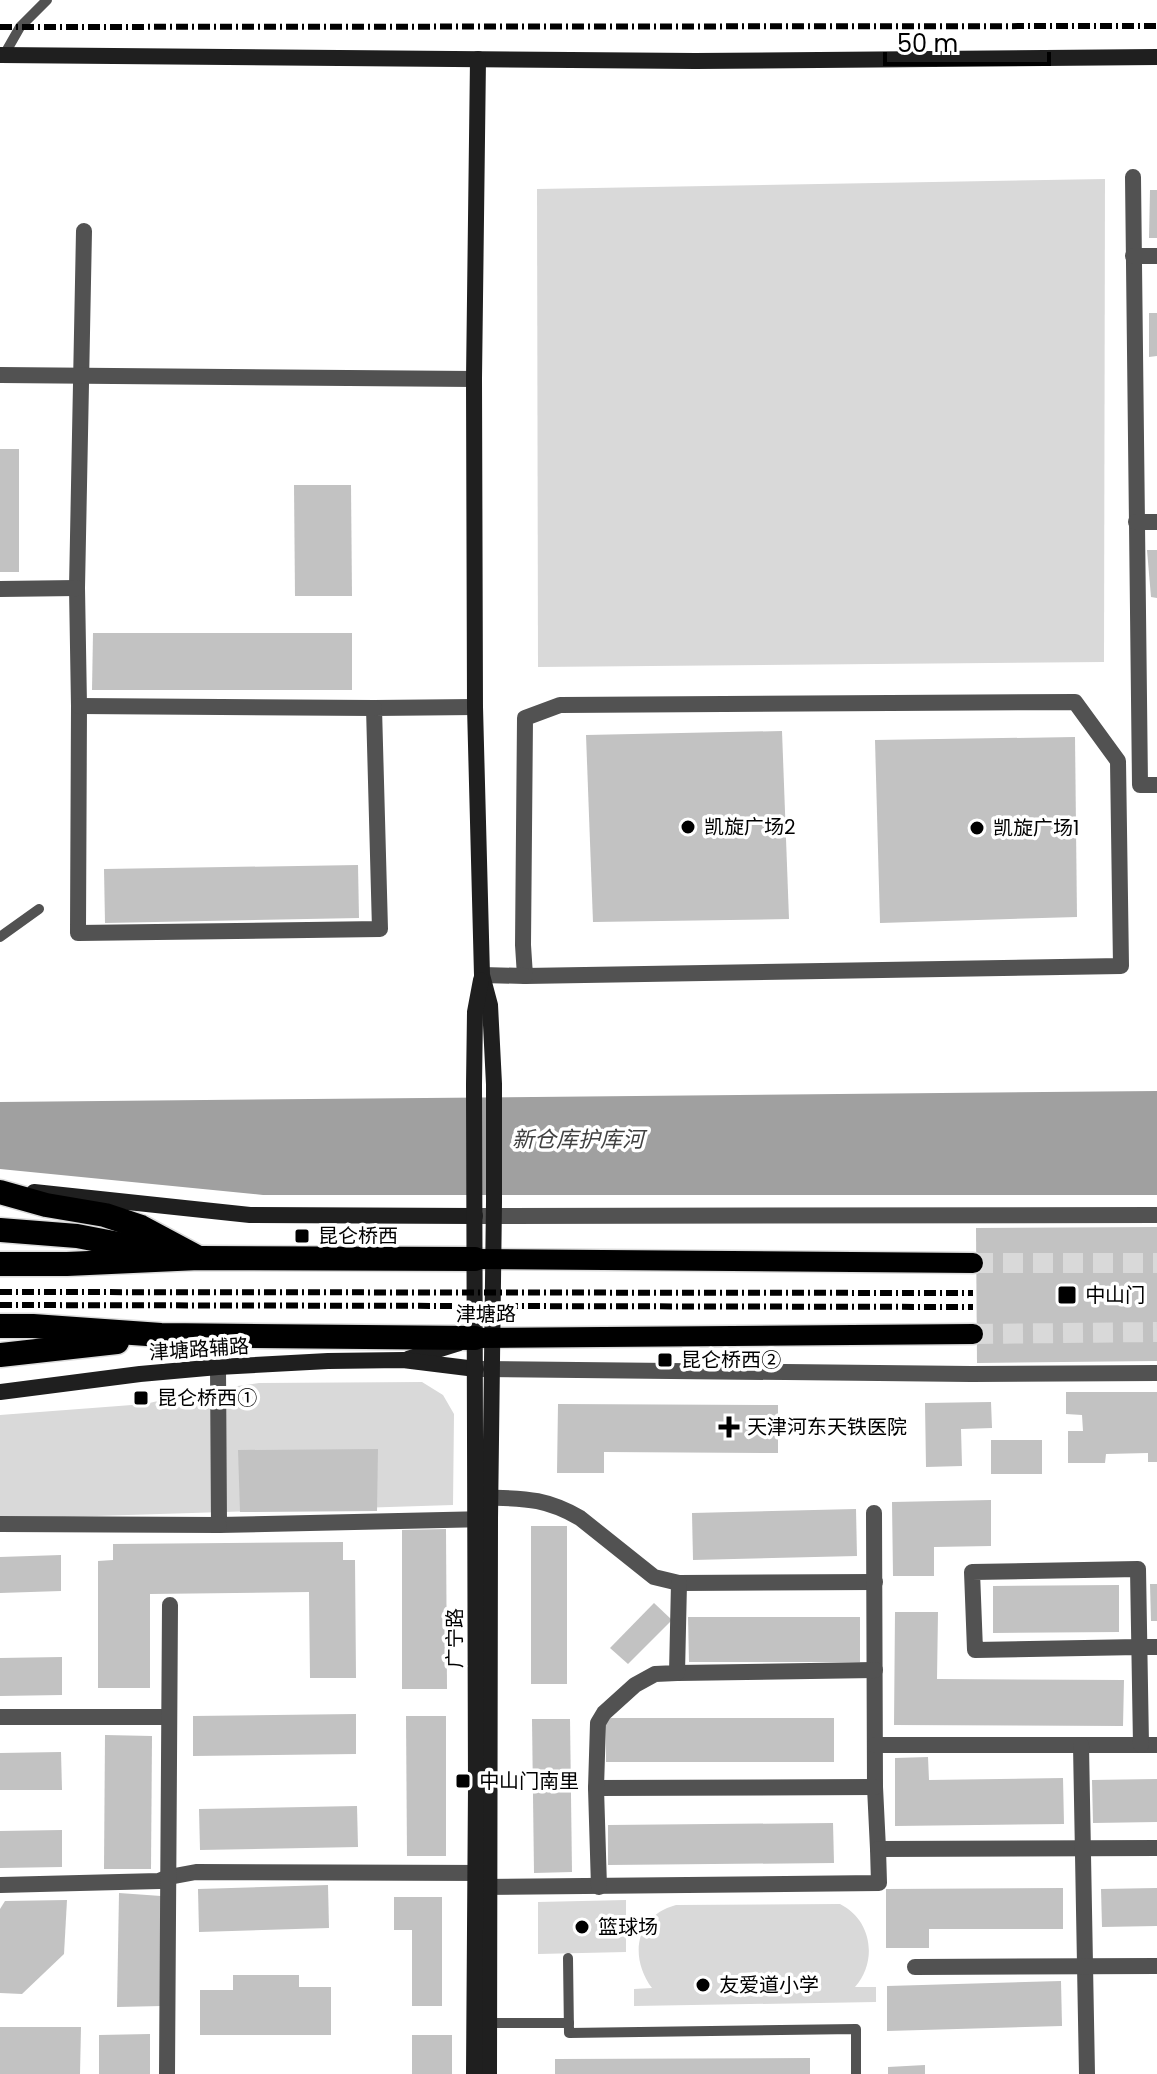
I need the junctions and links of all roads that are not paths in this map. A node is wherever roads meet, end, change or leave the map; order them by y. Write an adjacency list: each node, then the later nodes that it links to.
1 (47, 0): 2 (lane)
2 (2, 55): 4 (street)
3 (1157, 57): 4 (street)
4 (478, 59): 11 (street)
5 (1133, 177): 7 (street)
6 (84, 231): 10 (street)
7 (1133, 256): 8 (street); 12 (street)
8 (1157, 256)
9 (0, 375): 10 (street)
10 (80, 375): 11 (street); 14 (street)
11 (474, 379): 17 (street)
12 (1136, 522): 13 (street); 19 (street)
13 (1157, 522)
14 (77, 588): 15 (street); 16 (street)
15 (0, 589)
16 (79, 706): 18 (street); 18 (street)
17 (475, 707): 18 (street); 22 (street)
18 (374, 708)
19 (1157, 785)
20 (39, 909): 21 (lane)
21 (0, 937)
22 (482, 975): 23 (street); 25 (street, 广宁路); 26 (street, 广宁路)
23 (525, 976): 23 (street)
24 (0, 1190): 25 (street); 29 (highway)
25 (475, 1209): 26 (street); 30 (street, 广宁路)
26 (494, 1209): 27 (street); 30 (street, 广宁路)
27 (1157, 1215)
28 (0, 1230): 29 (highway)
29 (199, 1258): 30 (highway); 32 (highway)
30 (484, 1259): 31 (main road); 36 (street, 广宁路)
31 (973, 1263)
32 (0, 1264)
33 (0, 1326): 35 (highway, 津塘路)
34 (973, 1334): 36 (main road, 津塘路)
35 (161, 1335): 36 (highway, 津塘路); 37 (highway)
36 (484, 1338): 38 (street); 40 (street, 广宁路)
37 (0, 1355)
38 (403, 1360): 39 (street, 津塘路辅路); 40 (street)
39 (218, 1367): 42 (street, 津塘路辅路); 47 (street)
40 (484, 1369): 41 (street); 43 (street, 广宁路)
41 (1157, 1373)
42 (0, 1392)
43 (483, 1498): 45 (street, 广宁路); 49 (street)
44 (874, 1513): 48 (street)
45 (482, 1518): 47 (street); 66 (street, 广宁路)
46 (0, 1524): 47 (street)
47 (219, 1525)
48 (875, 1582): 49 (street); 53 (street)
49 (679, 1583): 54 (street)
50 (170, 1605): 56 (street)
51 (1139, 1647): 51 (street); 52 (street); 59 (street)
52 (1157, 1647)
53 (875, 1670): 54 (street); 57 (street)
54 (677, 1673): 61 (street)
55 (0, 1717): 56 (street)
56 (169, 1717): 65 (street)
57 (875, 1745): 58 (street); 60 (street)
58 (1081, 1745): 59 (street); 62 (street)
59 (1149, 1745)
60 (875, 1787): 61 (street); 64 (street)
61 (596, 1788): 68 (street)
62 (1084, 1847): 63 (street); 64 (street); 70 (street)
63 (1157, 1848)
64 (878, 1849): 68 (street)
65 (169, 1877): 66 (street); 67 (street); 75 (street)
66 (482, 1880): 68 (street); 73 (street, 广宁路)
67 (0, 1885)
68 (599, 1887)
69 (568, 1958): 74 (lane)
70 (1086, 1966): 71 (street); 72 (street); 79 (street)
71 (1157, 1966)
72 (915, 1967)
73 (481, 2023): 74 (lane); 76 (street, 广宁路); 77 (street, 广宁路)
74 (569, 2023): 78 (lane)
75 (167, 2074)
76 (474, 2074)
77 (489, 2074)
78 (856, 2074)
79 (1087, 2074)

